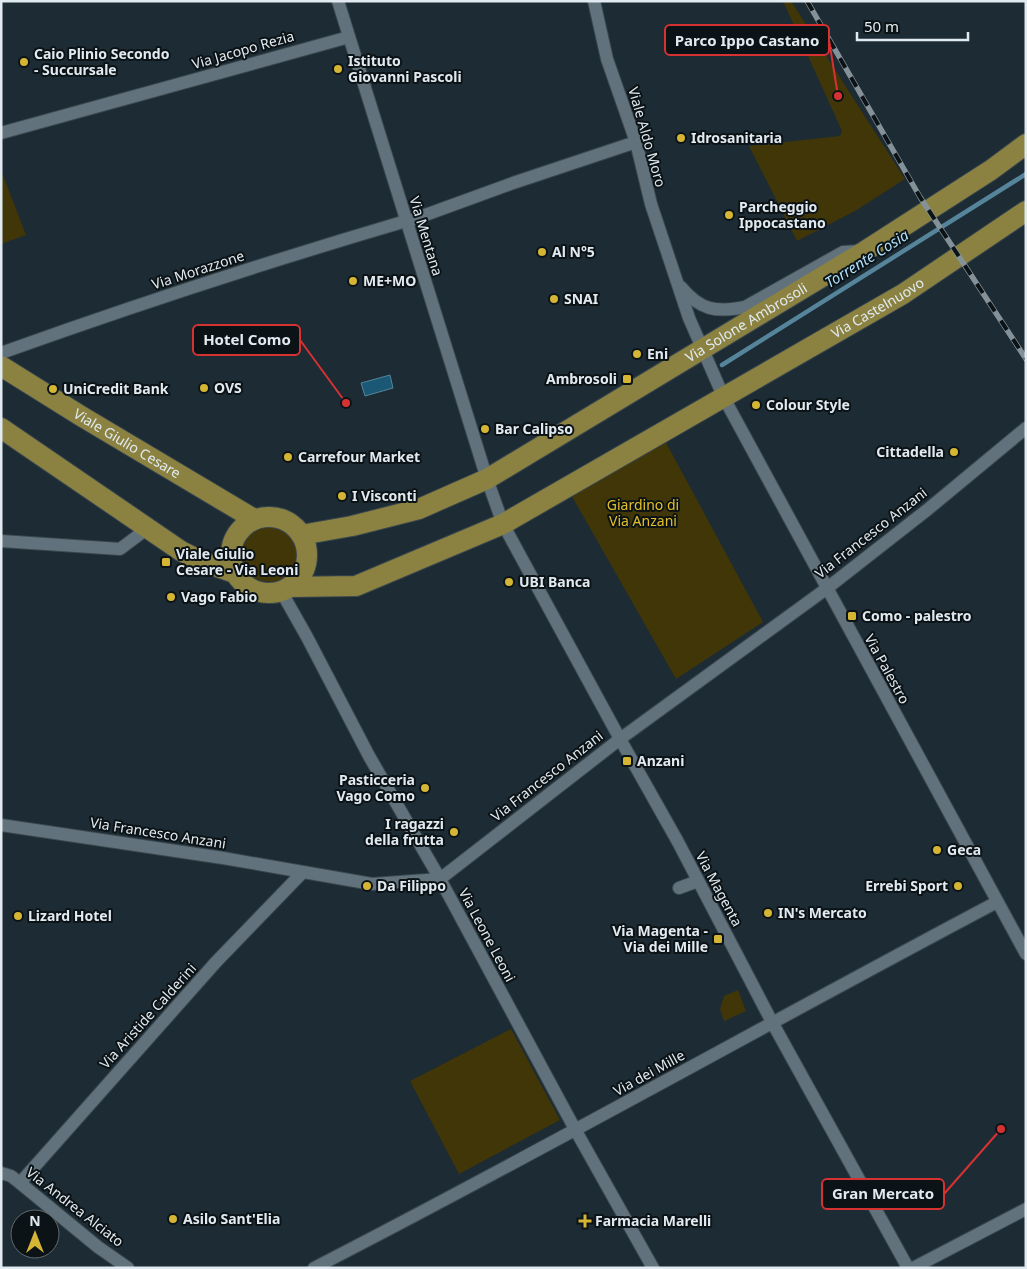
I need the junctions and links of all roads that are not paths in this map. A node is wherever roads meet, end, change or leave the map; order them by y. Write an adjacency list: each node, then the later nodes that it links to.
1 (338, 1): 3 (street, Via Mentana)
2 (594, 1): 5 (street, Viale Aldo Moro)
3 (349, 37): 4 (street, Via Jacopo Rezia); 8 (street, Via Mentana)
4 (1, 133)
5 (636, 142): 8 (street, Via Morazzone); 10 (street, Viale Aldo Moro)
6 (1026, 144): 9 (main road, Via Solone Ambrosoli)
7 (1026, 211): 14 (main road, Via Castelnuovo)
8 (406, 221): 11 (street, Via Morazzone); 17 (street, Via Mentana)
9 (866, 251): 10 (street, Viale Aldo Moro); 12 (main road, Via Solone Ambrosoli)
10 (676, 280): 12 (street, Viale Aldo Moro)
11 (1, 353)
12 (705, 355): 14 (street, Viale Aldo Moro); 17 (main road, Via Solone Ambrosoli)
13 (1, 366): 18 (main road, Viale Giulio Cesare)
14 (721, 392): 19 (main road); 25 (street, Via Palestro)
15 (1, 428): 20 (main road)
16 (1026, 428): 25 (street, Via Francesco Anzani)
17 (487, 479): 19 (street); 21 (main road)
18 (254, 519): 21 (main road); 23 (main road)
19 (503, 524): 24 (main road); 26 (street, Via Magenta)
20 (148, 528): 22 (street); 23 (main road)
21 (301, 535): 24 (main road)
22 (1, 541)
23 (235, 573): 24 (main road)
24 (285, 589): 29 (street, Via Leone Leoni)
25 (826, 589): 26 (street, Via Francesco Anzani); 32 (street, Via Palestro)
26 (620, 739): 29 (street, Via Francesco Anzani); 30 (street, Via Magenta)
27 (1, 825): 28 (street, Via Francesco Anzani)
28 (303, 872): 29 (street, Via Francesco Anzani); 37 (street, Via Aristide Calderini)
29 (440, 878): 35 (street, Via Leone Leoni)
30 (698, 881): 31 (street); 34 (street, Via Magenta)
31 (679, 888)
32 (997, 902): 33 (street, Via Palestro); 34 (street, Via dei Mille)
33 (1026, 954)
34 (772, 1022): 35 (street, Via dei Mille); 42 (street, Via Magenta)
35 (576, 1131): 40 (street, Via dei Mille); 41 (street, Via Leone Leoni)
36 (1, 1173): 37 (street, Via Andrea Alciato)
37 (20, 1183): 39 (street, Via Andrea Alciato)
38 (1026, 1209): 43 (street)
39 (128, 1268)
40 (314, 1268)
41 (653, 1268)
42 (908, 1268)
43 (913, 1268)

